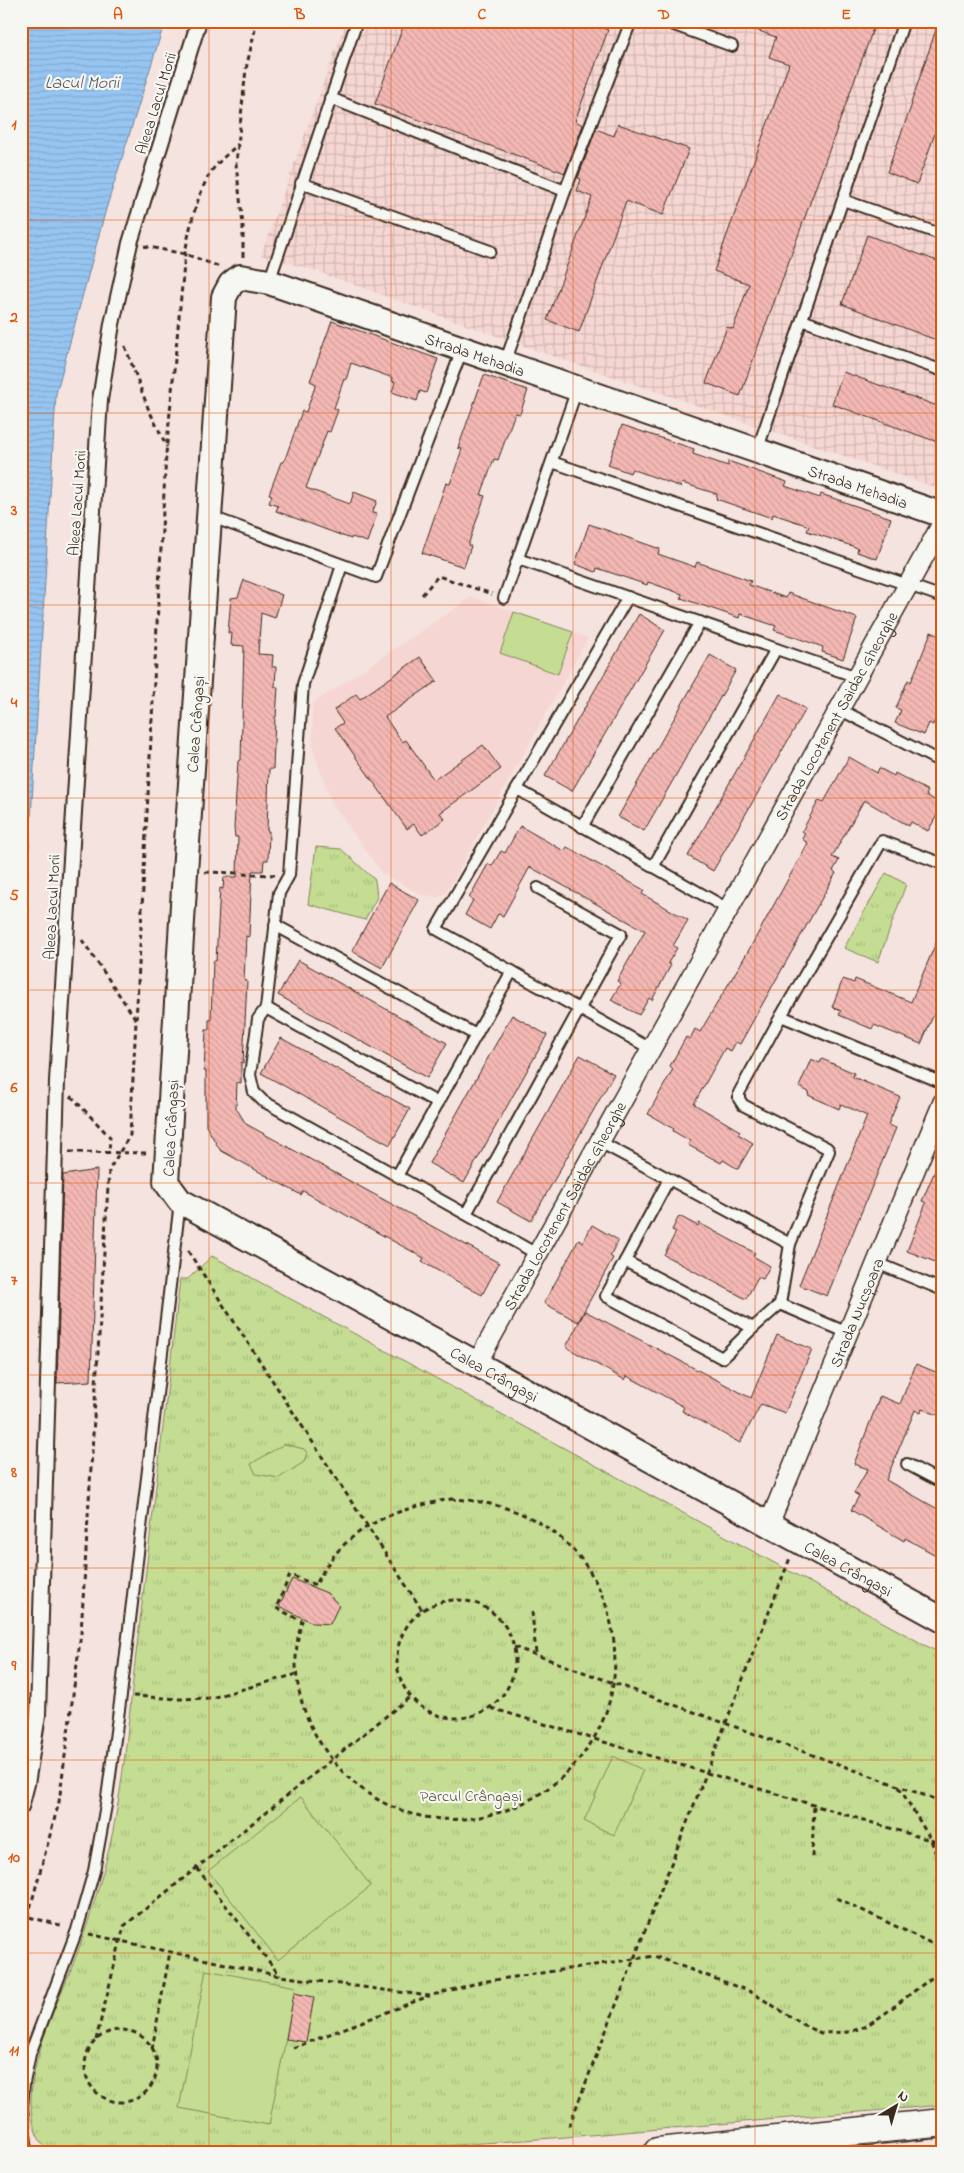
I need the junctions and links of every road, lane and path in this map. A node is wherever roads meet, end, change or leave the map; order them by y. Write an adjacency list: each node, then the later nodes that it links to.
1 (199, 21): 14 (street, Aleea Lacul Morii)
2 (257, 21): 9 (path)
3 (357, 21): 8 (lane)
4 (632, 21): 11 (lane)
5 (663, 21): 7 (lane)
6 (904, 21): 12 (lane)
7 (732, 46)
8 (330, 98): 10 (lane); 11 (lane)
9 (238, 144): 16 (path); 17 (path)
10 (301, 183): 15 (lane); 17 (lane)
11 (565, 191): 21 (lane)
12 (843, 200): 13 (lane); 18 (lane)
13 (943, 236)
14 (130, 243): 16 (path); 19 (street, Aleea Lacul Morii)
15 (490, 250)
16 (185, 254): 17 (path); 24 (path)
17 (254, 279): 20 (street, Strada Mehadia); 28 (street, Calea Crângași)
18 (802, 320): 22 (lane); 25 (lane)
19 (112, 324): 24 (path); 52 (street, Aleea Lacul Morii)
20 (462, 350): 21 (street, Strada Mehadia); 31 (lane)
21 (504, 364): 23 (street, Strada Mehadia)
22 (943, 371)
23 (577, 389): 25 (street, Strada Mehadia); 26 (lane)
24 (167, 448): 58 (path)
25 (757, 451): 27 (street, Strada Mehadia)
26 (552, 462): 30 (lane); 32 (lane)
27 (943, 515)
28 (209, 516): 31 (lane); 46 (street, Calea Crângași)
29 (943, 522): 32 (street, Strada Locotenent Saidac Gheorghe)
30 (518, 559): 34 (lane); 36 (lane)
31 (342, 565): 49 (lane)
32 (908, 584): 35 (lane); 39 (street, Strada Locotenent Saidac Gheorghe)
33 (422, 595): 36 (path)
34 (628, 597): 37 (lane); 42 (lane)
35 (943, 597)
36 (504, 598)
37 (700, 622): 38 (lane); 43 (lane)
38 (776, 649): 39 (lane); 45 (lane)
39 (857, 677): 40 (street, Strada Locotenent Saidac Gheorghe)
40 (839, 709): 41 (lane); 51 (street, Strada Locotenent Saidac Gheorghe)
41 (943, 763)
42 (517, 789): 43 (lane); 54 (lane)
43 (582, 827): 45 (lane)
44 (943, 864): 57 (lane)
45 (653, 867): 51 (lane)
46 (185, 872): 47 (path); 69 (street, Calea Crângași)
47 (237, 873)
48 (243, 874): 49 (path)
49 (289, 875): 53 (lane)
50 (538, 888): 56 (lane)
51 (728, 910): 60 (street, Strada Locotenent Saidac Gheorghe)
52 (68, 919): 58 (path); 61 (street, Aleea Lacul Morii)
53 (276, 925): 55 (lane); 59 (lane)
54 (512, 971): 56 (lane); 59 (lane)
55 (266, 1008): 64 (lane); 70 (lane)
56 (580, 1009): 60 (lane); 73 (lane)
57 (781, 1016): 62 (lane); 75 (lane)
58 (135, 1018): 68 (path)
59 (476, 1035): 64 (lane)
60 (651, 1048): 65 (street, Strada Locotenent Saidac Gheorghe)
61 (57, 1081): 66 (street, Aleea Lacul Morii); 67 (path)
62 (943, 1083)
63 (943, 1102): 78 (street, Strada Nucșoara)
64 (438, 1103): 70 (lane)
65 (600, 1142): 71 (lane); 76 (street, Strada Locotenent Saidac Gheorghe)
66 (55, 1151): 67 (path); 106 (street, Aleea Lacul Morii)
67 (109, 1153): 68 (path)
68 (120, 1153): 69 (path); 114 (path)
69 (168, 1154): 72 (street, Calea Crângași)
70 (397, 1176): 73 (lane)
71 (669, 1179): 75 (lane); 77 (lane)
72 (180, 1201): 74 (lane); 83 (street, Calea Crângași)
73 (466, 1214): 76 (lane)
74 (176, 1233): 87 (path); 96 (lane)
75 (790, 1244): 80 (lane)
76 (537, 1254): 83 (street, Strada Locotenent Saidac Gheorghe)
77 (626, 1260): 81 (lane); 81 (lane)
78 (877, 1263): 79 (lane); 82 (street, Strada Nucșoara)
79 (943, 1290)
80 (780, 1304): 81 (lane); 82 (lane)
81 (753, 1328)
82 (848, 1333): 86 (street, Strada Nucșoara)
83 (477, 1363): 86 (street, Calea Crângași)
84 (907, 1464): 85 (lane)
85 (943, 1483)
86 (769, 1524): 88 (street, Calea Crângași)
87 (368, 1526): 89 (path); 94 (path); 95 (path)
88 (797, 1540): 91 (street, Calea Crângași); 99 (path)
89 (422, 1610): 92 (path); 97 (path)
90 (532, 1612): 93 (path)
91 (943, 1620)
92 (514, 1647): 93 (path); 98 (path)
93 (536, 1654): 95 (path)
94 (297, 1674): 96 (path); 101 (path)
95 (615, 1684): 99 (path); 100 (path)
96 (121, 1696): 115 (lane)
97 (410, 1697): 98 (path); 101 (path)
98 (491, 1708): 100 (path)
99 (726, 1724): 102 (path); 103 (path)
100 (595, 1739): 101 (path); 102 (path)
101 (332, 1760): 110 (path)
102 (706, 1772): 105 (path); 120 (path)
103 (899, 1786): 104 (path); 107 (path)
104 (943, 1802)
105 (814, 1805): 107 (path); 109 (path)
106 (21, 1807)
107 (931, 1840): 108 (path); 111 (path)
108 (943, 1844)
109 (812, 1857)
110 (197, 1868): 117 (path); 122 (path)
111 (943, 1874)
112 (837, 1898): 118 (path)
113 (21, 1915): 114 (path)
114 (28, 1916): 115 (path); 116 (path)
115 (76, 1930): 117 (path); 129 (lane)
116 (21, 1933)
117 (120, 1941): 119 (path); 124 (path)
118 (943, 1949)
119 (170, 1952): 122 (path); 126 (path)
120 (634, 1958): 121 (path); 123 (path); 128 (path)
121 (943, 1969)
122 (280, 1976): 123 (path)
123 (429, 1996): 125 (path)
124 (96, 2040): 126 (path); 126 (path)
125 (293, 2048)
126 (152, 2049)
127 (943, 2123): 130 (main road)
128 (569, 2126)
129 (27, 2152)
130 (658, 2152)

